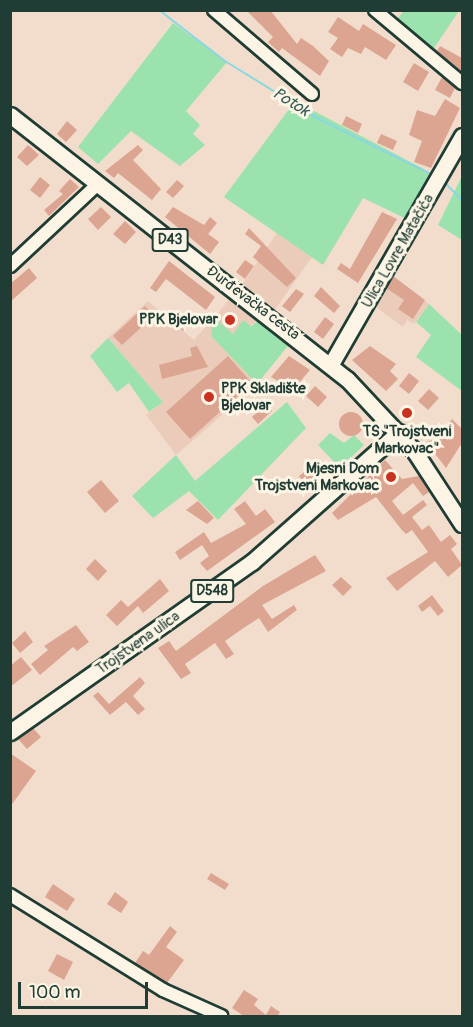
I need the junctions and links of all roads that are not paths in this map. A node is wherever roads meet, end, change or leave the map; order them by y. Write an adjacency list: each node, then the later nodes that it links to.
1 (214, 10): 4 (street)
2 (375, 10): 3 (street)
3 (462, 84)
4 (312, 94)
5 (10, 115): 7 (main road, Đurđevačka cesta / D43)
6 (462, 136): 9 (main road, Ulica Lovre Matačića)
7 (98, 184): 8 (street); 9 (main road, Đurđevačka cesta / D43)
8 (10, 266)
9 (331, 364): 10 (main road, Đurđevačka cesta / D43)
10 (399, 432): 11 (main road, Đurđevačka cesta / D43); 12 (main road, Trojstvena ulica / D548)
11 (415, 452): 12 (main road); 13 (main road, Đurđevačka cesta / D43)
12 (378, 453): 14 (main road, Trojstvena ulica / D548)
13 (462, 524)
14 (10, 732)
15 (10, 895): 16 (street)
16 (221, 1017)

